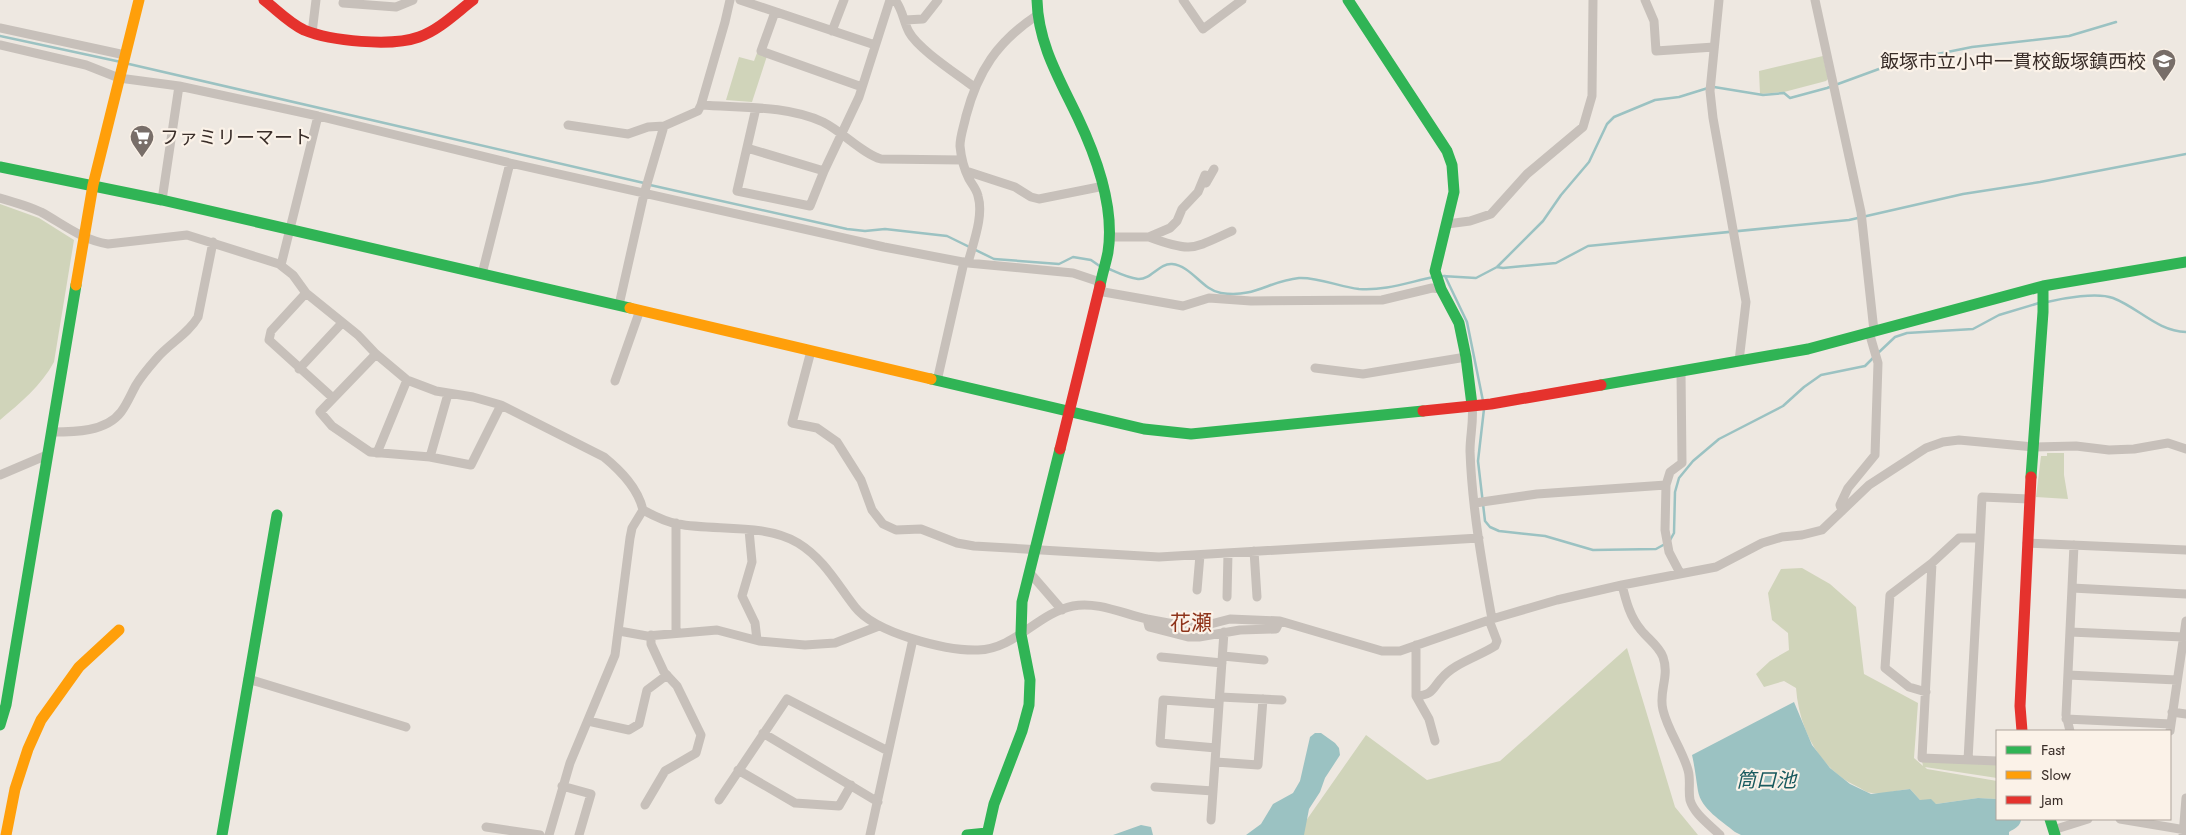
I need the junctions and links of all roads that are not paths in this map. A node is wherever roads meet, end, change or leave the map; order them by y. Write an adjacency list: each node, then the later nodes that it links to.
1 (139, 0): 30 (street)
2 (264, 0): 26 (street)
3 (316, 0): 26 (street)
4 (344, 0): 5 (street)
5 (413, 0)
6 (473, 0): 26 (street)
7 (730, 0): 35 (street)
8 (740, 0): 21 (street)
9 (844, 0): 25 (street)
10 (890, 0): 28 (street)
11 (895, 0): 23 (street)
12 (938, 0): 23 (street)
13 (1037, 0): 22 (street)
14 (1184, 0): 15 (street)
15 (1242, 0)
16 (1348, 0): 55 (street)
17 (1593, 0): 55 (street)
18 (1645, 0): 29 (street)
19 (1719, 0): 29 (street)
20 (1814, 0): 73 (street)
21 (775, 12): 25 (street); 33 (street)
22 (1036, 16): 34 (street); 50 (street)
23 (905, 20): 34 (street)
24 (0, 28): 30 (street)
25 (832, 31): 28 (street)
26 (312, 33)
27 (0, 44): 31 (street)
28 (875, 45): 33 (street)
29 (1714, 47): 77 (street)
30 (125, 55): 31 (street)
31 (120, 76): 32 (street); 49 (street)
32 (179, 86): 37 (street); 54 (street)
33 (862, 87): 40 (street)
34 (974, 87): 42 (street)
35 (701, 105): 36 (street); 39 (street)
36 (756, 108): 40 (street); 41 (street)
37 (318, 116): 43 (street); 56 (street)
38 (568, 125): 39 (street)
39 (664, 126): 51 (street)
40 (843, 133): 42 (street); 46 (street)
41 (747, 148): 46 (street); 46 (street)
42 (962, 160): 47 (street)
43 (510, 163): 51 (street); 65 (street)
44 (0, 167): 49 (street)
45 (1214, 168): 52 (street)
46 (824, 171)
47 (966, 171): 50 (street); 63 (street)
48 (1205, 175): 52 (street)
49 (93, 185): 54 (street); 58 (street)
50 (1104, 186): 60 (street)
51 (645, 191): 63 (street); 70 (street)
52 (1198, 192): 59 (street)
53 (0, 198): 58 (street)
54 (162, 200): 56 (street)
55 (1447, 224): 67 (street)
56 (290, 230): 64 (street); 65 (street)
57 (1232, 231): 59 (street)
58 (83, 237): 61 (street); 89 (street)
59 (1149, 237): 60 (street)
60 (1109, 238): 66 (street)
61 (213, 242): 64 (street); 89 (street)
62 (2186, 262): 69 (street)
63 (966, 263): 66 (street); 83 (street)
64 (281, 265): 68 (street)
65 (482, 274): 70 (street)
66 (1102, 278): 67 (street); 88 (street)
67 (1438, 280): 76 (street)
68 (306, 293): 72 (street); 79 (street)
69 (2043, 297): 73 (street); 90 (street)
70 (619, 304): 71 (street)
71 (640, 310): 74 (street); 82 (street)
72 (342, 323): 75 (street); 79 (street)
73 (1872, 332): 77 (street); 100 (street)
74 (811, 350): 83 (street); 108 (street)
75 (376, 354): 81 (street); 85 (street)
76 (1466, 357): 78 (street); 87 (street)
77 (1739, 361): 80 (street)
78 (1315, 368)
79 (299, 369): 85 (street)
80 (1681, 372): 87 (street); 96 (street)
81 (407, 380): 84 (street); 92 (street)
82 (615, 381)
83 (937, 381): 88 (street)
84 (448, 394): 86 (street); 94 (street)
85 (333, 398): 92 (street)
86 (501, 405): 94 (street); 99 (street)
87 (1475, 405): 88 (street); 98 (street)
88 (1069, 412): 108 (street)
89 (52, 432): 93 (street)
90 (2034, 447): 91 (street); 97 (street); 100 (street)
91 (2186, 449)
92 (377, 453): 94 (street)
93 (47, 455): 95 (street); 156 (street)
94 (430, 457)
95 (0, 475)
96 (1666, 485): 98 (street); 115 (street)
97 (2029, 499): 105 (street); 106 (street)
98 (1475, 504): 104 (street)
99 (643, 510): 102 (street); 129 (street)
100 (1842, 512): 115 (street)
101 (277, 515): 145 (street)
102 (676, 523): 103 (street); 132 (street)
103 (749, 530): 127 (street); 137 (street)
104 (1479, 538): 110 (street); 124 (street)
105 (1980, 538): 113 (street); 165 (street)
106 (2027, 543): 107 (street); 159 (street)
107 (2074, 545): 109 (street); 117 (street)
108 (1036, 550): 112 (street); 114 (street)
109 (2186, 550)
110 (1254, 551): 111 (street); 120 (street)
111 (1228, 553): 112 (street); 121 (street)
112 (1200, 555): 118 (street)
113 (1932, 563): 147 (street); 147 (street)
114 (1030, 573): 122 (street); 133 (street)
115 (1680, 573): 116 (street)
116 (1622, 585): 124 (street); 192 (street)
117 (2072, 588): 119 (street); 131 (street)
118 (1197, 590)
119 (2186, 594)
120 (1257, 597)
121 (1227, 598)
122 (1062, 610): 123 (street); 133 (street)
123 (1147, 619): 125 (street); 130 (street)
124 (1490, 620): 138 (street); 148 (street)
125 (1280, 621): 130 (street); 138 (street)
126 (2186, 621): 135 (street)
127 (879, 626): 136 (street); 137 (street)
128 (119, 630): 185 (street)
129 (620, 631): 134 (street); 155 (street)
130 (1224, 632): 140 (street)
131 (2070, 632): 135 (street); 144 (street)
132 (676, 634): 134 (street); 137 (street)
133 (1021, 634): 136 (street); 184 (street)
134 (651, 635): 143 (street)
135 (2184, 637): 141 (street)
136 (913, 638): 164 (street)
137 (757, 640)
138 (1416, 645): 148 (street)
139 (1161, 658): 140 (street)
140 (1223, 659): 142 (street); 150 (street)
141 (2183, 659): 146 (street)
142 (1264, 660)
143 (667, 675): 155 (street); 176 (street)
144 (2068, 675): 146 (street); 154 (street)
145 (248, 680): 157 (street); 186 (street)
146 (2177, 680): 152 (street)
147 (1926, 692): 165 (street)
148 (1416, 696): 162 (street)
149 (1263, 699): 150 (street); 151 (street); 167 (street)
150 (1220, 700): 163 (street); 163 (street)
151 (1282, 700)
152 (2172, 712): 153 (street); 158 (street)
153 (2186, 714)
154 (2066, 719): 158 (street); 160 (street)
155 (588, 720): 170 (street)
156 (0, 725)
157 (406, 727)
158 (2170, 728)
159 (2022, 730)
160 (2070, 730)
161 (763, 733): 164 (street); 168 (street); 169 (street)
162 (1435, 741)
163 (1216, 748): 167 (street)
164 (888, 751): 175 (street)
165 (1968, 760): 166 (street)
166 (1996, 761)
167 (1216, 762): 172 (street)
168 (738, 770): 169 (street); 174 (street)
169 (851, 785): 175 (street)
170 (562, 786): 188 (street); 189 (street)
171 (1155, 787): 172 (street)
172 (1213, 791): 177 (street)
173 (2186, 798): 182 (street)
174 (719, 800)
175 (878, 802): 190 (street)
176 (645, 805)
177 (1211, 820)
178 (2050, 820): 183 (street)
179 (2086, 820): 183 (street)
180 (2125, 820): 182 (street)
181 (486, 827): 187 (street)
182 (2184, 832)
183 (2054, 833)
184 (987, 834): 191 (street)
185 (6, 835)
186 (222, 835)
187 (540, 835)
188 (549, 835)
189 (579, 835)
190 (870, 835)
191 (967, 835)
192 (1720, 835)

